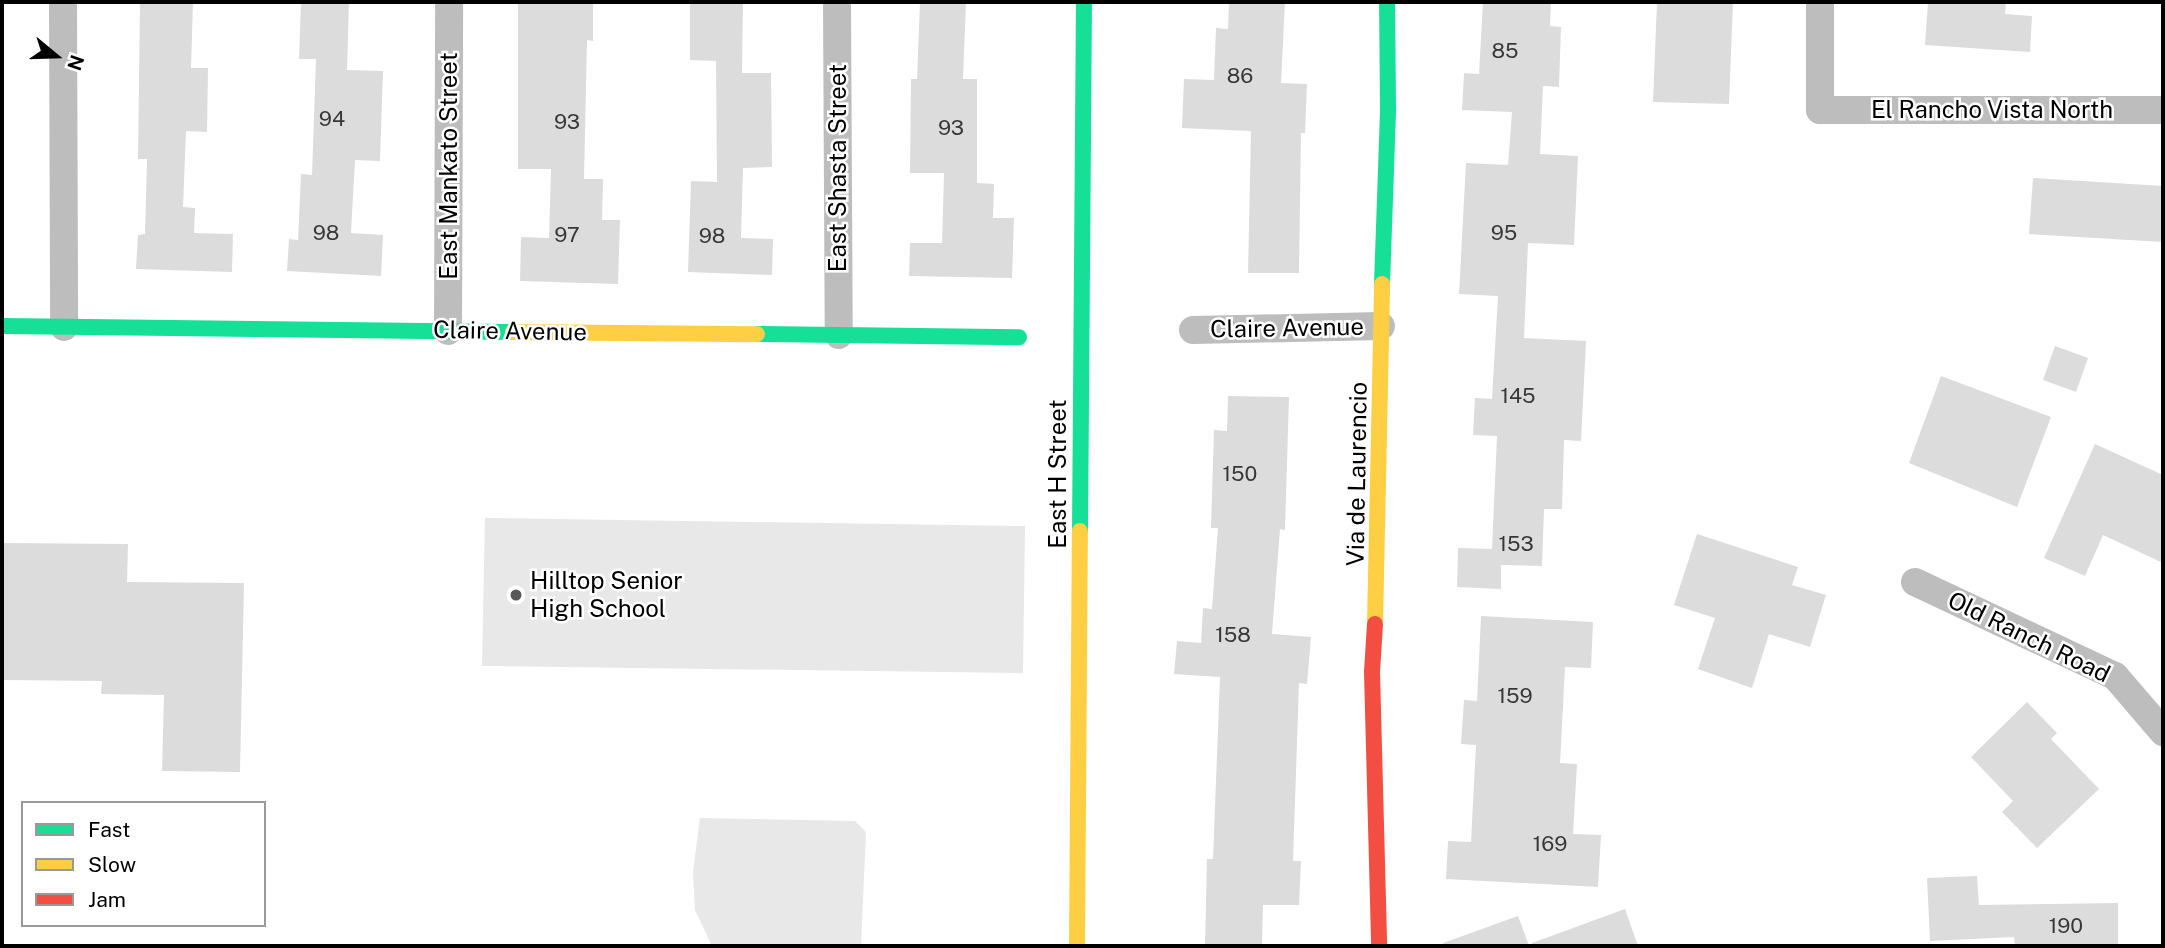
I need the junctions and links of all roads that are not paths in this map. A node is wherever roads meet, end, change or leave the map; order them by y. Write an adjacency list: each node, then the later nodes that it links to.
1 (62, 2): 10 (street)
2 (449, 2): 12 (street, East Mankato Street)
3 (837, 2): 13 (street, East Shasta Street)
4 (1084, 2): 17 (street, East H Street)
5 (1387, 2): 8 (street, Via de Laurencio)
6 (1820, 2): 7 (street, El Rancho Vista North)
7 (2163, 110)
8 (1381, 326): 11 (street, Claire Avenue); 18 (street, Via de Laurencio)
9 (2, 327): 10 (street, Claire Avenue)
10 (64, 327): 12 (street, Claire Avenue)
11 (1193, 330)
12 (448, 331): 13 (street, Claire Avenue)
13 (839, 335): 14 (street, Claire Avenue)
14 (1019, 337)
15 (1915, 582): 16 (street, Old Ranch Road)
16 (2163, 732)
17 (1077, 946)
18 (1379, 946)

